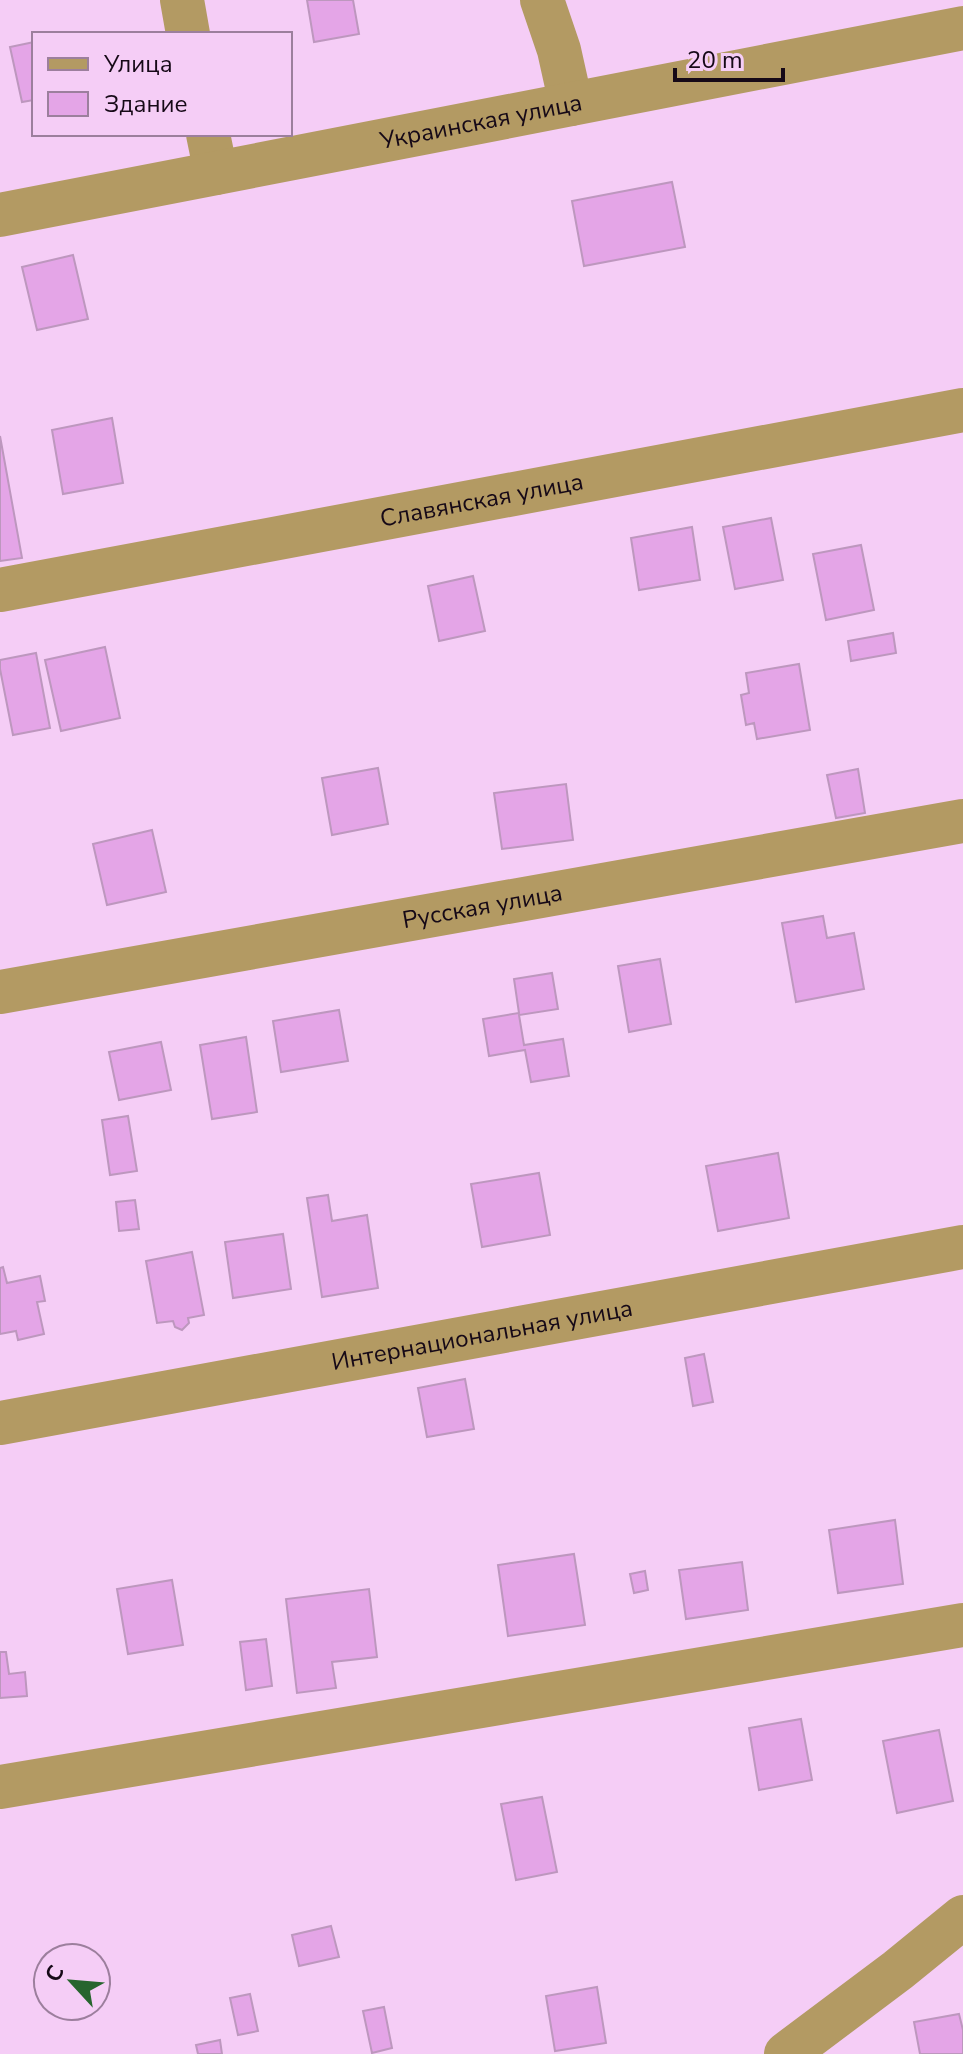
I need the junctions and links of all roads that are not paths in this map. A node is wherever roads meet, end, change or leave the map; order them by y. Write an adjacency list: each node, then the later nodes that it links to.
1 (182, 0): 4 (street)
2 (542, 0): 5 (street)
3 (963, 28): 5 (street, Украинская улица)
4 (188, 32)
5 (571, 104): 6 (street, Украинская улица)
6 (212, 153): 7 (street, Украинская улица)
7 (0, 215)
8 (963, 410): 9 (street, Славянская улица)
9 (0, 590)
10 (963, 821): 11 (street, Русская улица)
11 (0, 992)
12 (963, 1247): 13 (street, Интернациональная улица)
13 (0, 1423)
14 (963, 1625): 15 (street)
15 (0, 1787)
16 (963, 1917): 17 (street)
17 (786, 2054)

